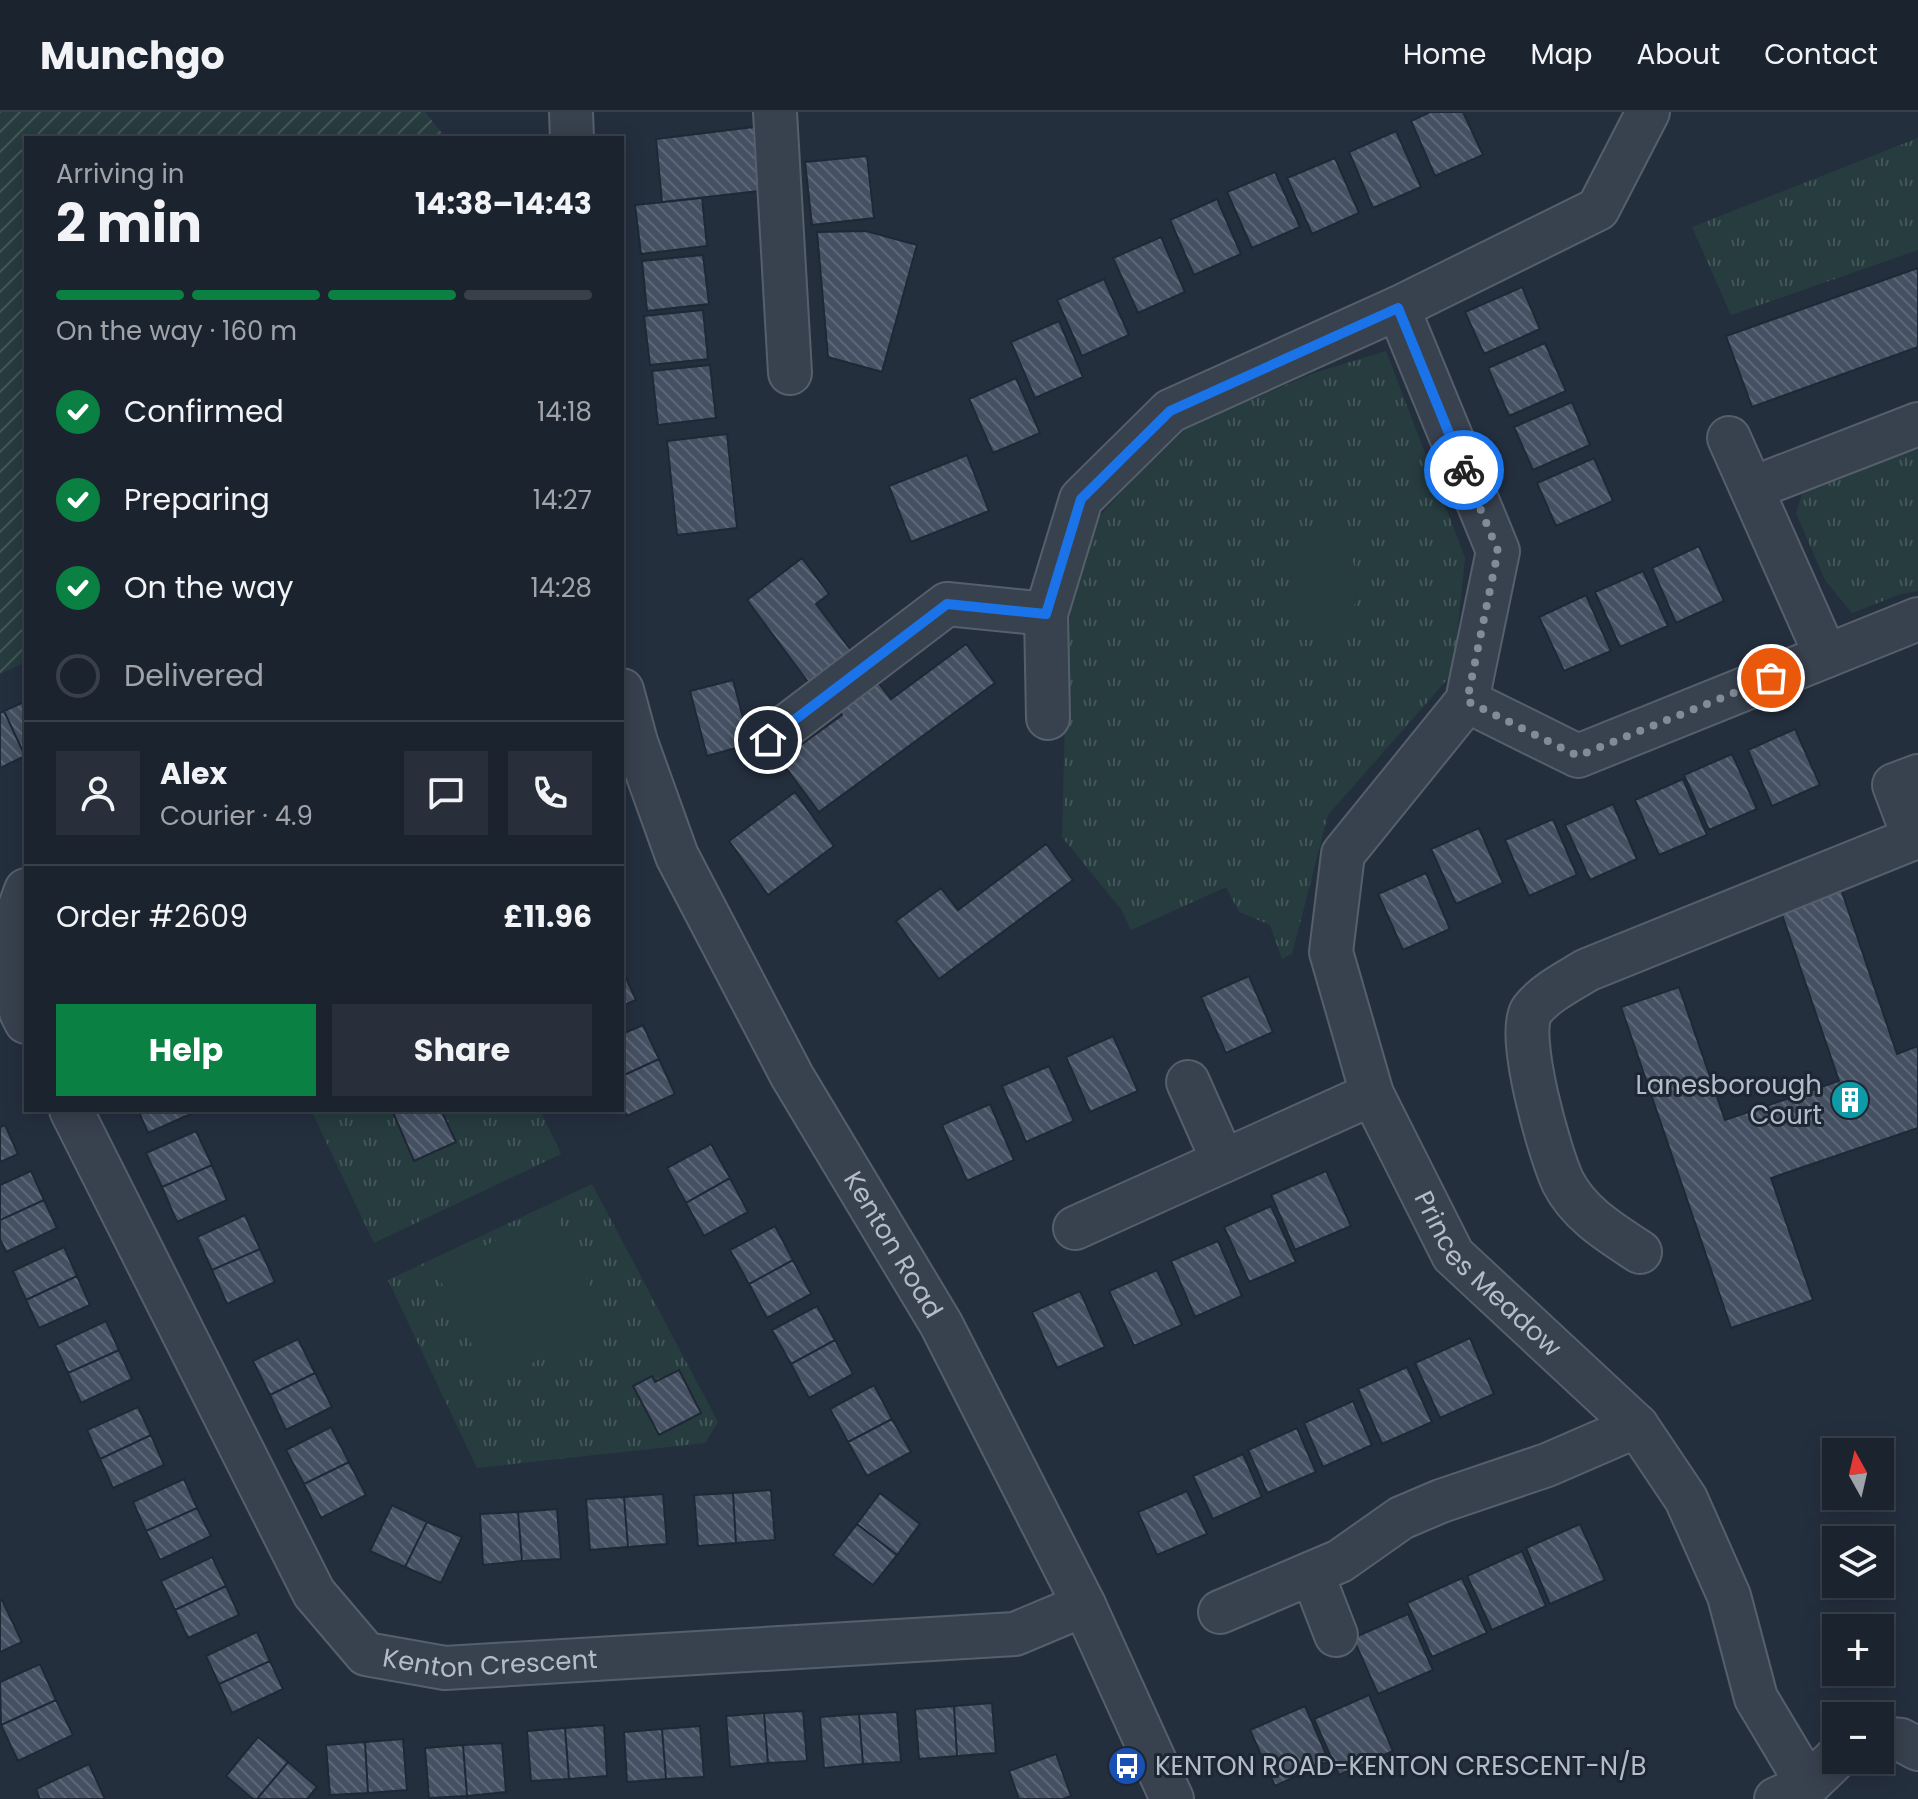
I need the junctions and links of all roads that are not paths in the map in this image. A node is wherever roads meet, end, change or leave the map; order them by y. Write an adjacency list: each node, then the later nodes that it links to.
1 (571, 112): 4 (street)
2 (775, 112): 6 (street)
3 (1648, 112): 5 (street)
4 (572, 136)
5 (1398, 308): 10 (street); 14 (street, Princes Meadow)
6 (790, 373)
7 (1918, 424): 9 (street)
8 (1729, 438): 9 (street)
9 (1753, 488): 12 (street)
10 (1046, 614): 15 (street); 16 (street)
11 (1918, 619): 12 (street)
12 (1826, 656): 14 (street)
13 (624, 697): 28 (street, Kenton Road)
14 (1467, 701): 21 (street, Princes Meadow)
15 (1048, 718)
16 (768, 740)
17 (1918, 776): 25 (street)
18 (24, 896): 19 (street)
19 (24, 1018)
20 (1188, 1082): 23 (street)
21 (1372, 1094): 23 (street); 26 (street, Princes Meadow)
22 (72, 1112): 28 (street, Kenton Crescent)
23 (1223, 1161): 24 (street)
24 (1075, 1228)
25 (1640, 1252)
26 (1637, 1426): 27 (street); 33 (street, Princes Meadow)
27 (1312, 1573): 29 (street); 30 (street)
28 (1084, 1605): 34 (street, Kenton Road)
29 (1220, 1612)
30 (1336, 1635)
31 (1894, 1739): 32 (street)
32 (1918, 1749)
33 (1807, 1780)
34 (1172, 1799)

